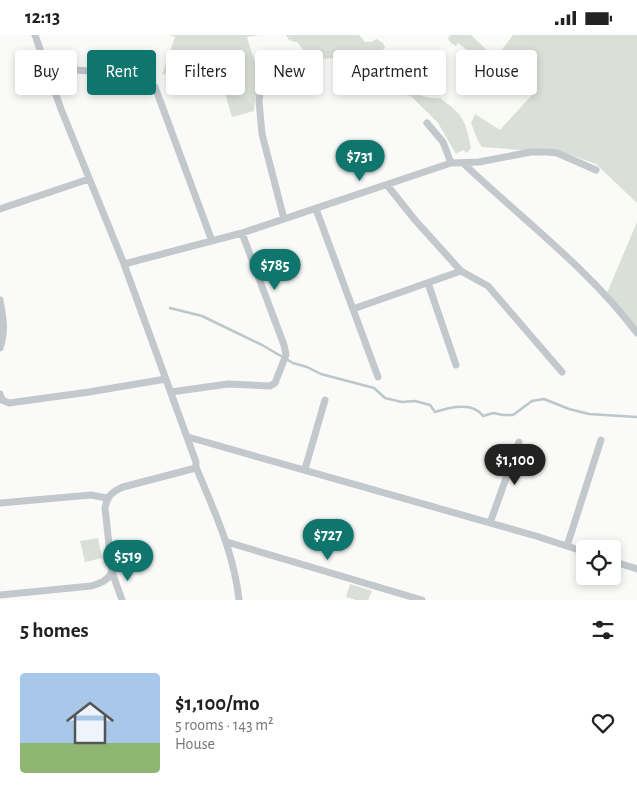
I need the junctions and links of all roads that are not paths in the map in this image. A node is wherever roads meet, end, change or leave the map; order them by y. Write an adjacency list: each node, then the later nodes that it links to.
1 (35, 35): 2 (street)
2 (40, 50)
3 (77, 70): 16 (street)
4 (56, 95): 10 (street)
5 (260, 95): 14 (street)
6 (428, 123): 7 (street)
7 (450, 163): 8 (street); 11 (street)
8 (463, 163): 9 (street); 22 (street)
9 (596, 170)
10 (89, 179): 12 (street); 17 (street)
11 (387, 185): 13 (street); 18 (street)
12 (0, 209)
13 (316, 209): 14 (street); 21 (street)
14 (284, 219): 15 (street)
15 (242, 233): 16 (street); 28 (street)
16 (212, 241): 17 (street)
17 (124, 265): 27 (street)
18 (461, 271): 19 (street); 25 (street)
19 (428, 283): 21 (street); 24 (street)
20 (0, 300): 23 (street)
21 (353, 309): 26 (street)
22 (637, 333)
23 (0, 347)
24 (456, 365)
25 (562, 372)
26 (378, 377)
27 (166, 379): 28 (street); 29 (street)
28 (171, 391): 31 (street)
29 (0, 394)
30 (325, 400): 35 (street)
31 (188, 437): 34 (street); 35 (street)
32 (601, 440): 40 (street)
33 (519, 441): 38 (street)
34 (196, 467): 36 (street); 39 (street)
35 (306, 469): 38 (street)
36 (107, 498): 37 (street); 44 (street)
37 (0, 503)
38 (490, 523): 40 (street)
39 (227, 542): 47 (street); 48 (street)
40 (567, 546): 41 (street)
41 (576, 549)
42 (621, 564): 43 (street)
43 (637, 569)
44 (112, 571): 45 (street); 46 (street)
45 (0, 595)
46 (122, 600)
47 (239, 600)
48 (422, 600)

